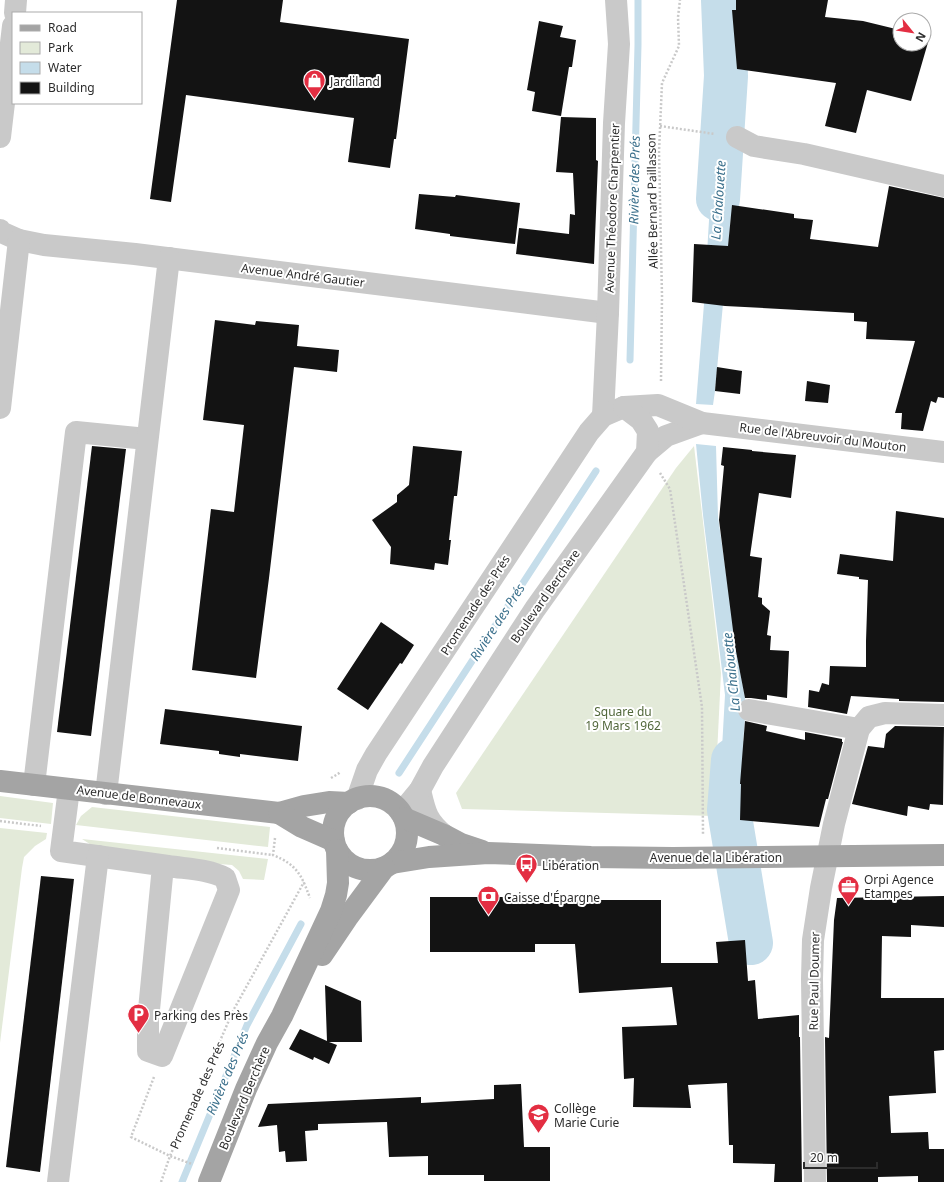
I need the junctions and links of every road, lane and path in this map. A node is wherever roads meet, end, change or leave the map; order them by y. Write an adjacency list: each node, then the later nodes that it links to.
1 (16, 0): 4 (street)
2 (616, 0): 14 (street, Avenue Théodore Charpentier)
3 (680, 0): 6 (path, Allée Bernard Paillasson)
4 (14, 12)
5 (12, 35): 8 (street)
6 (660, 126): 7 (path); 15 (path, Allée Bernard Paillasson)
7 (709, 133)
8 (0, 137)
9 (737, 137): 10 (street)
10 (944, 186)
11 (0, 230): 12 (street, Avenue André Gautier)
12 (19, 240): 13 (street, Avenue André Gautier); 17 (street)
13 (169, 258): 14 (street, Avenue André Gautier); 20 (street)
14 (608, 313): 18 (street, Avenue Théodore Charpentier)
15 (660, 406): 16 (street, Rue de l'Abreuvoir du Mouton); 19 (street, Rue de l'Abreuvoir du Mouton)
16 (624, 407): 18 (street, Rue de l'Abreuvoir du Mouton); 21 (street, Boulevard Berchère)
17 (0, 408)
18 (603, 416): 31 (street, Promenade des Prés)
19 (702, 423): 21 (street, Rue de l'Abreuvoir du Mouton); 22 (street, Rue de l'Abreuvoir du Mouton)
20 (147, 439): 27 (street); 30 (street)
21 (646, 452): 29 (street, Boulevard Berchère); 40 (path)
22 (944, 452)
23 (749, 710): 25 (street)
24 (944, 715): 25 (street)
25 (864, 723): 39 (street, Rue Paul Doumer)
26 (0, 781): 27 (main road, Avenue de Bonnevaux)
27 (34, 785): 28 (main road, Avenue de Bonnevaux)
28 (69, 789): 30 (main road, Avenue de Bonnevaux); 38 (street)
29 (420, 790): 33 (street, Boulevard Berchère); 34 (street)
30 (106, 794): 32 (main road, Avenue de Bonnevaux)
31 (353, 801): 32 (main road, Avenue de Bonnevaux); 33 (main road); 35 (main road)
32 (279, 813): 35 (main road, Avenue de Bonnevaux)
33 (402, 815): 34 (main road, Avenue de la Libération); 41 (main road)
34 (444, 835): 36 (main road, Avenue de la Libération)
35 (336, 846): 41 (main road); 44 (main road, Boulevard Berchère)
36 (488, 853): 40 (main road, Avenue de la Libération); 41 (main road, Avenue de la Libération)
37 (944, 855): 39 (main road, Avenue de la Libération)
38 (98, 856): 42 (street); 48 (street)
39 (828, 856): 40 (main road, Avenue de la Libération); 51 (street, Rue Paul Doumer)
40 (707, 858)
41 (388, 865): 44 (main road, Boulevard Berchère)
42 (163, 866): 45 (street); 45 (street)
43 (304, 882): 46 (path, Promenade des Prés)
44 (282, 1016): 50 (main road, Boulevard Berchère)
45 (162, 1056): 46 (path)
46 (170, 1156): 47 (path); 49 (path, Promenade des Prés)
47 (184, 1161)
48 (58, 1182)
49 (161, 1182)
50 (209, 1182)
51 (815, 1182)

